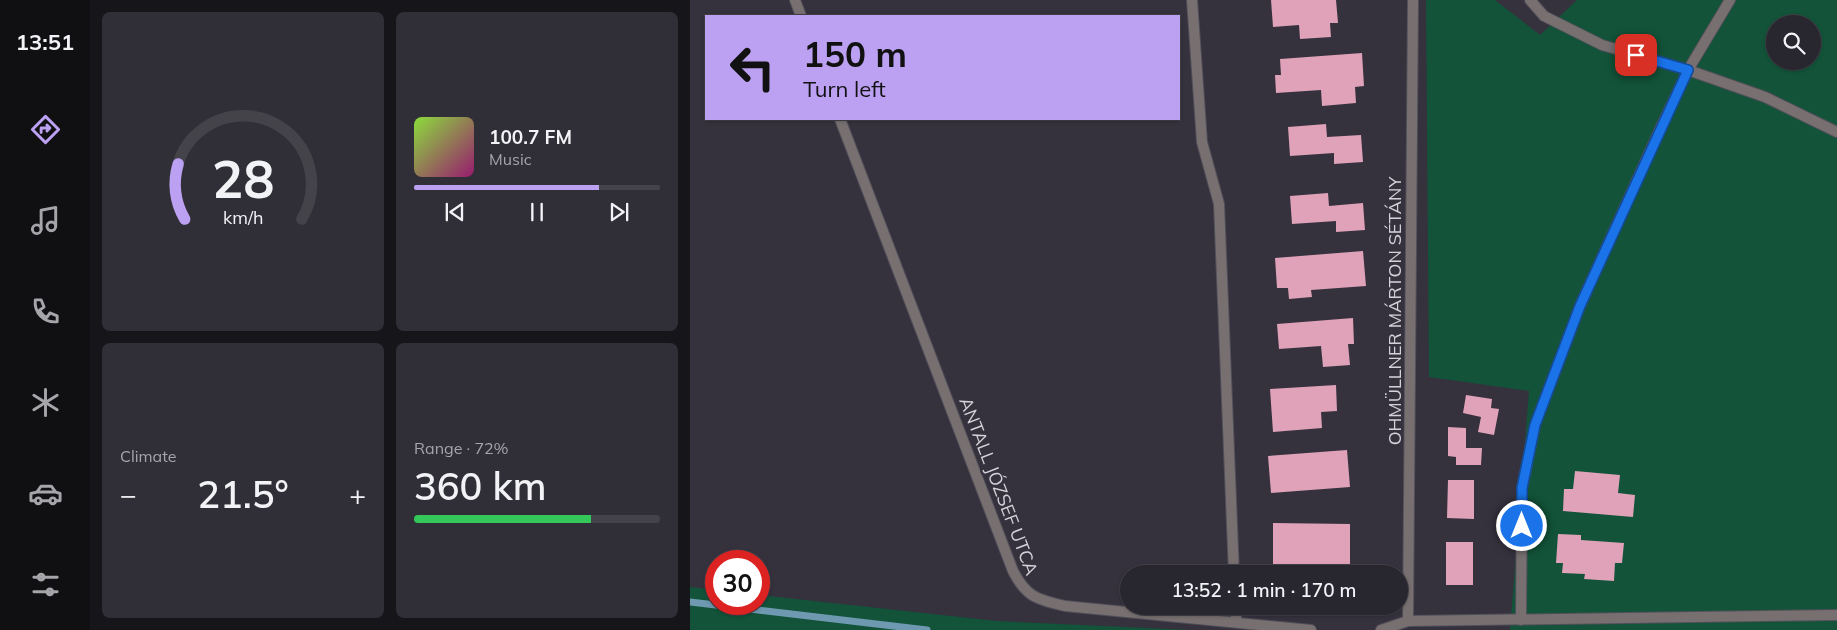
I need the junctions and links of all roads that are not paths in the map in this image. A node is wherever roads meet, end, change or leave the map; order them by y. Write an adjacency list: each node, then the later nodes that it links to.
1 (795, 0): 6 (street)
2 (1192, 0): 10 (street)
3 (1413, 0): 14 (street, OHMÜLLNER MÁRTON SÉTÁNY)
4 (1530, 0): 7 (street)
5 (1730, 0): 7 (street)
6 (802, 15)
7 (1688, 70): 9 (street); 13 (street)
8 (840, 120): 15 (street, ANTALL JÓZSEF UTCA)
9 (1837, 132)
10 (1234, 565)
11 (1236, 615): 15 (street)
12 (1837, 615): 13 (street)
13 (1522, 620): 14 (street)
14 (1408, 621): 17 (street)
15 (1236, 622): 16 (street, ANTALL JÓZSEF UTCA)
16 (1312, 630)
17 (1381, 630)

